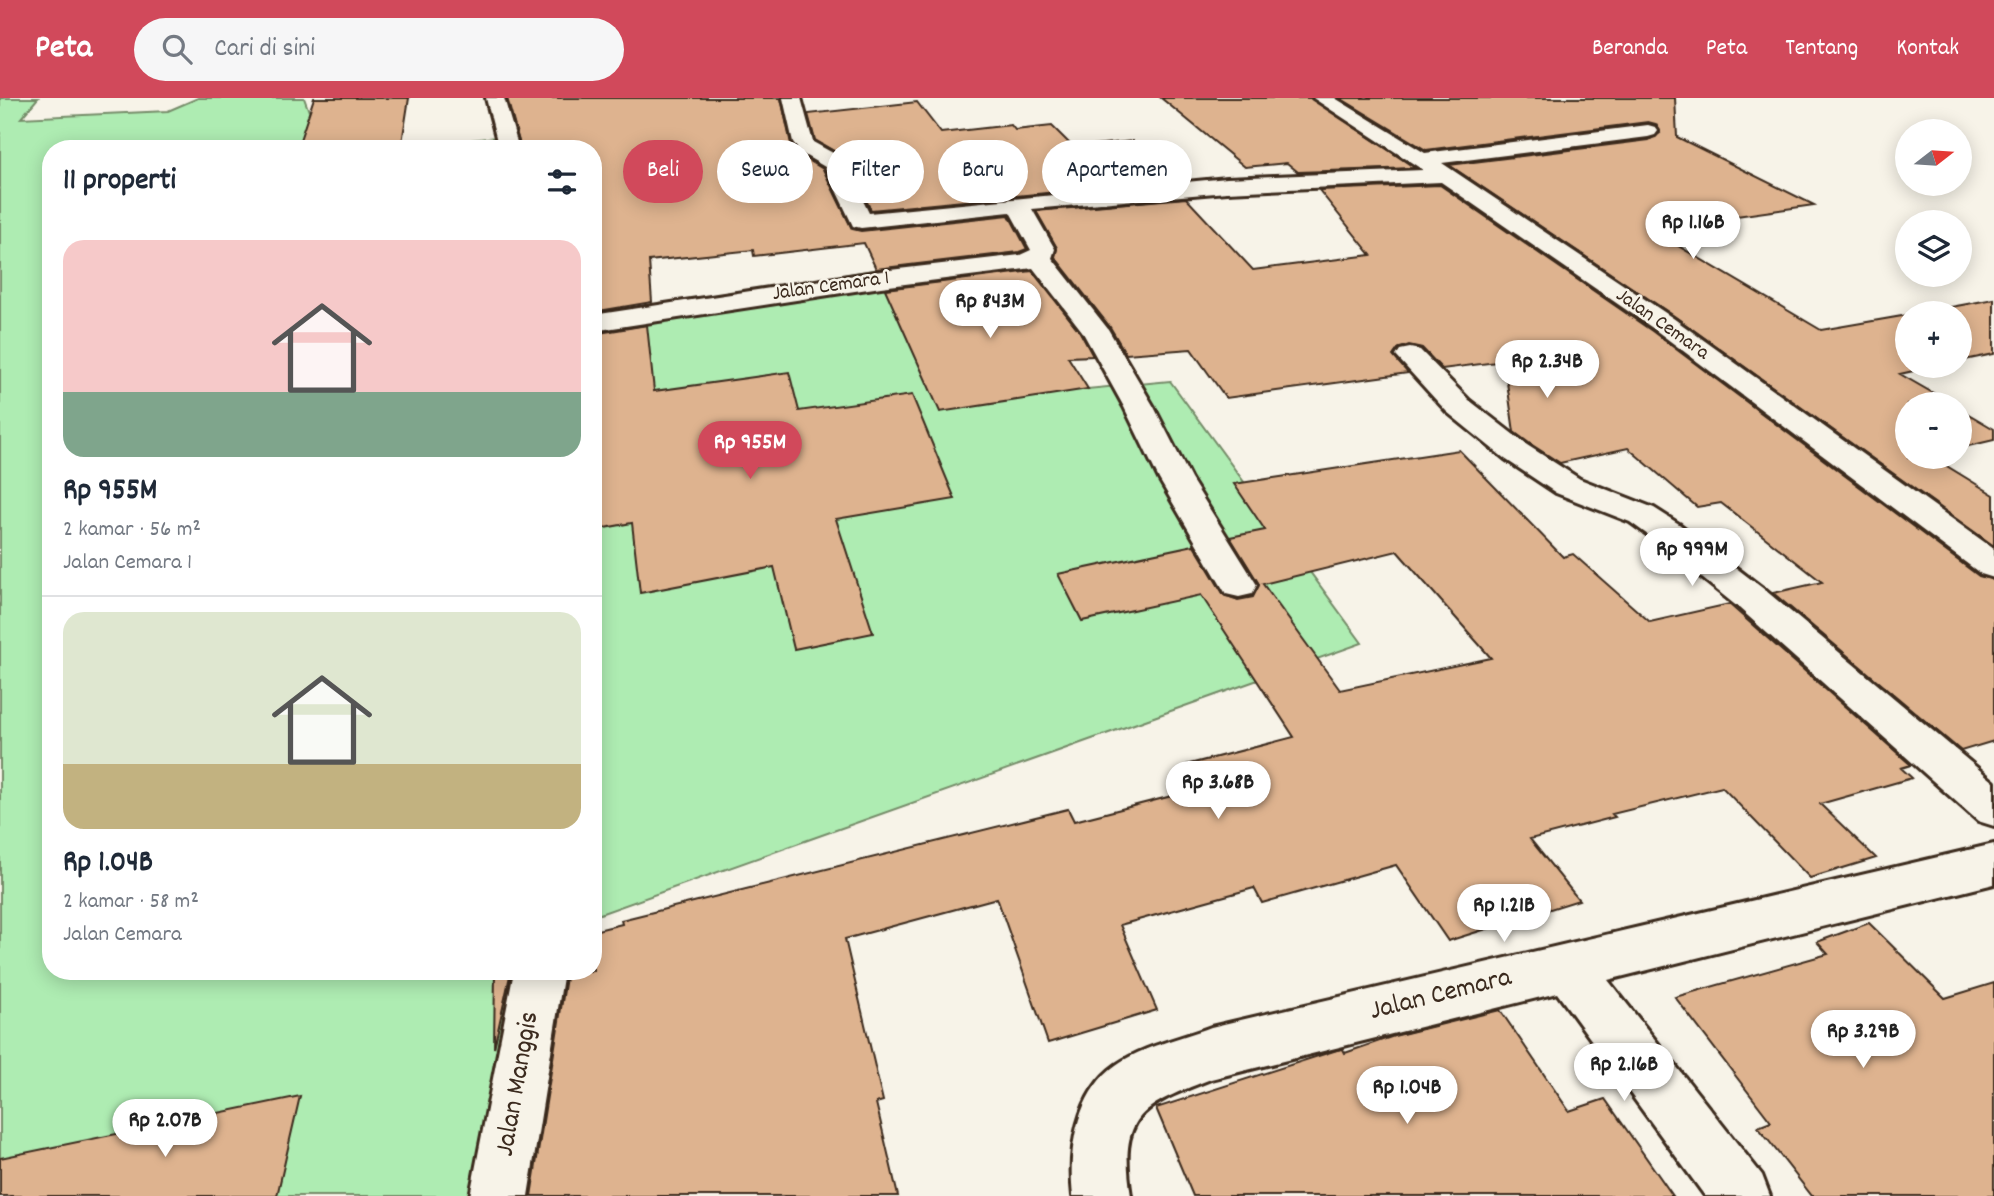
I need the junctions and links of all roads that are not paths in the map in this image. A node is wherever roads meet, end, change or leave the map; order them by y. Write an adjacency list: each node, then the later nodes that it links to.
1 (495, 98): 5 (street)
2 (792, 98): 9 (street)
3 (1322, 98): 6 (street, Jalan Cemara)
4 (1648, 131): 6 (street)
5 (507, 140)
6 (1424, 159): 7 (street, Jalan Cemara)
7 (1448, 175): 8 (street); 14 (street, Jalan Cemara)
8 (1017, 204): 9 (street); 10 (street)
9 (861, 221): 11 (street)
10 (1038, 257): 11 (street, Jalan Cemara 1); 15 (street)
11 (881, 279): 12 (street, Jalan Cemara 1)
12 (602, 322)
13 (1410, 356): 16 (street)
14 (1994, 566)
15 (1239, 585)
16 (1994, 808)
17 (1994, 864): 18 (street, Jalan Cemara)
18 (1566, 965): 21 (street, Jalan Cemara); 22 (street)
19 (537, 980): 20 (street, Jalan Manggis)
20 (499, 1196)
21 (1102, 1196)
22 (1741, 1196)

